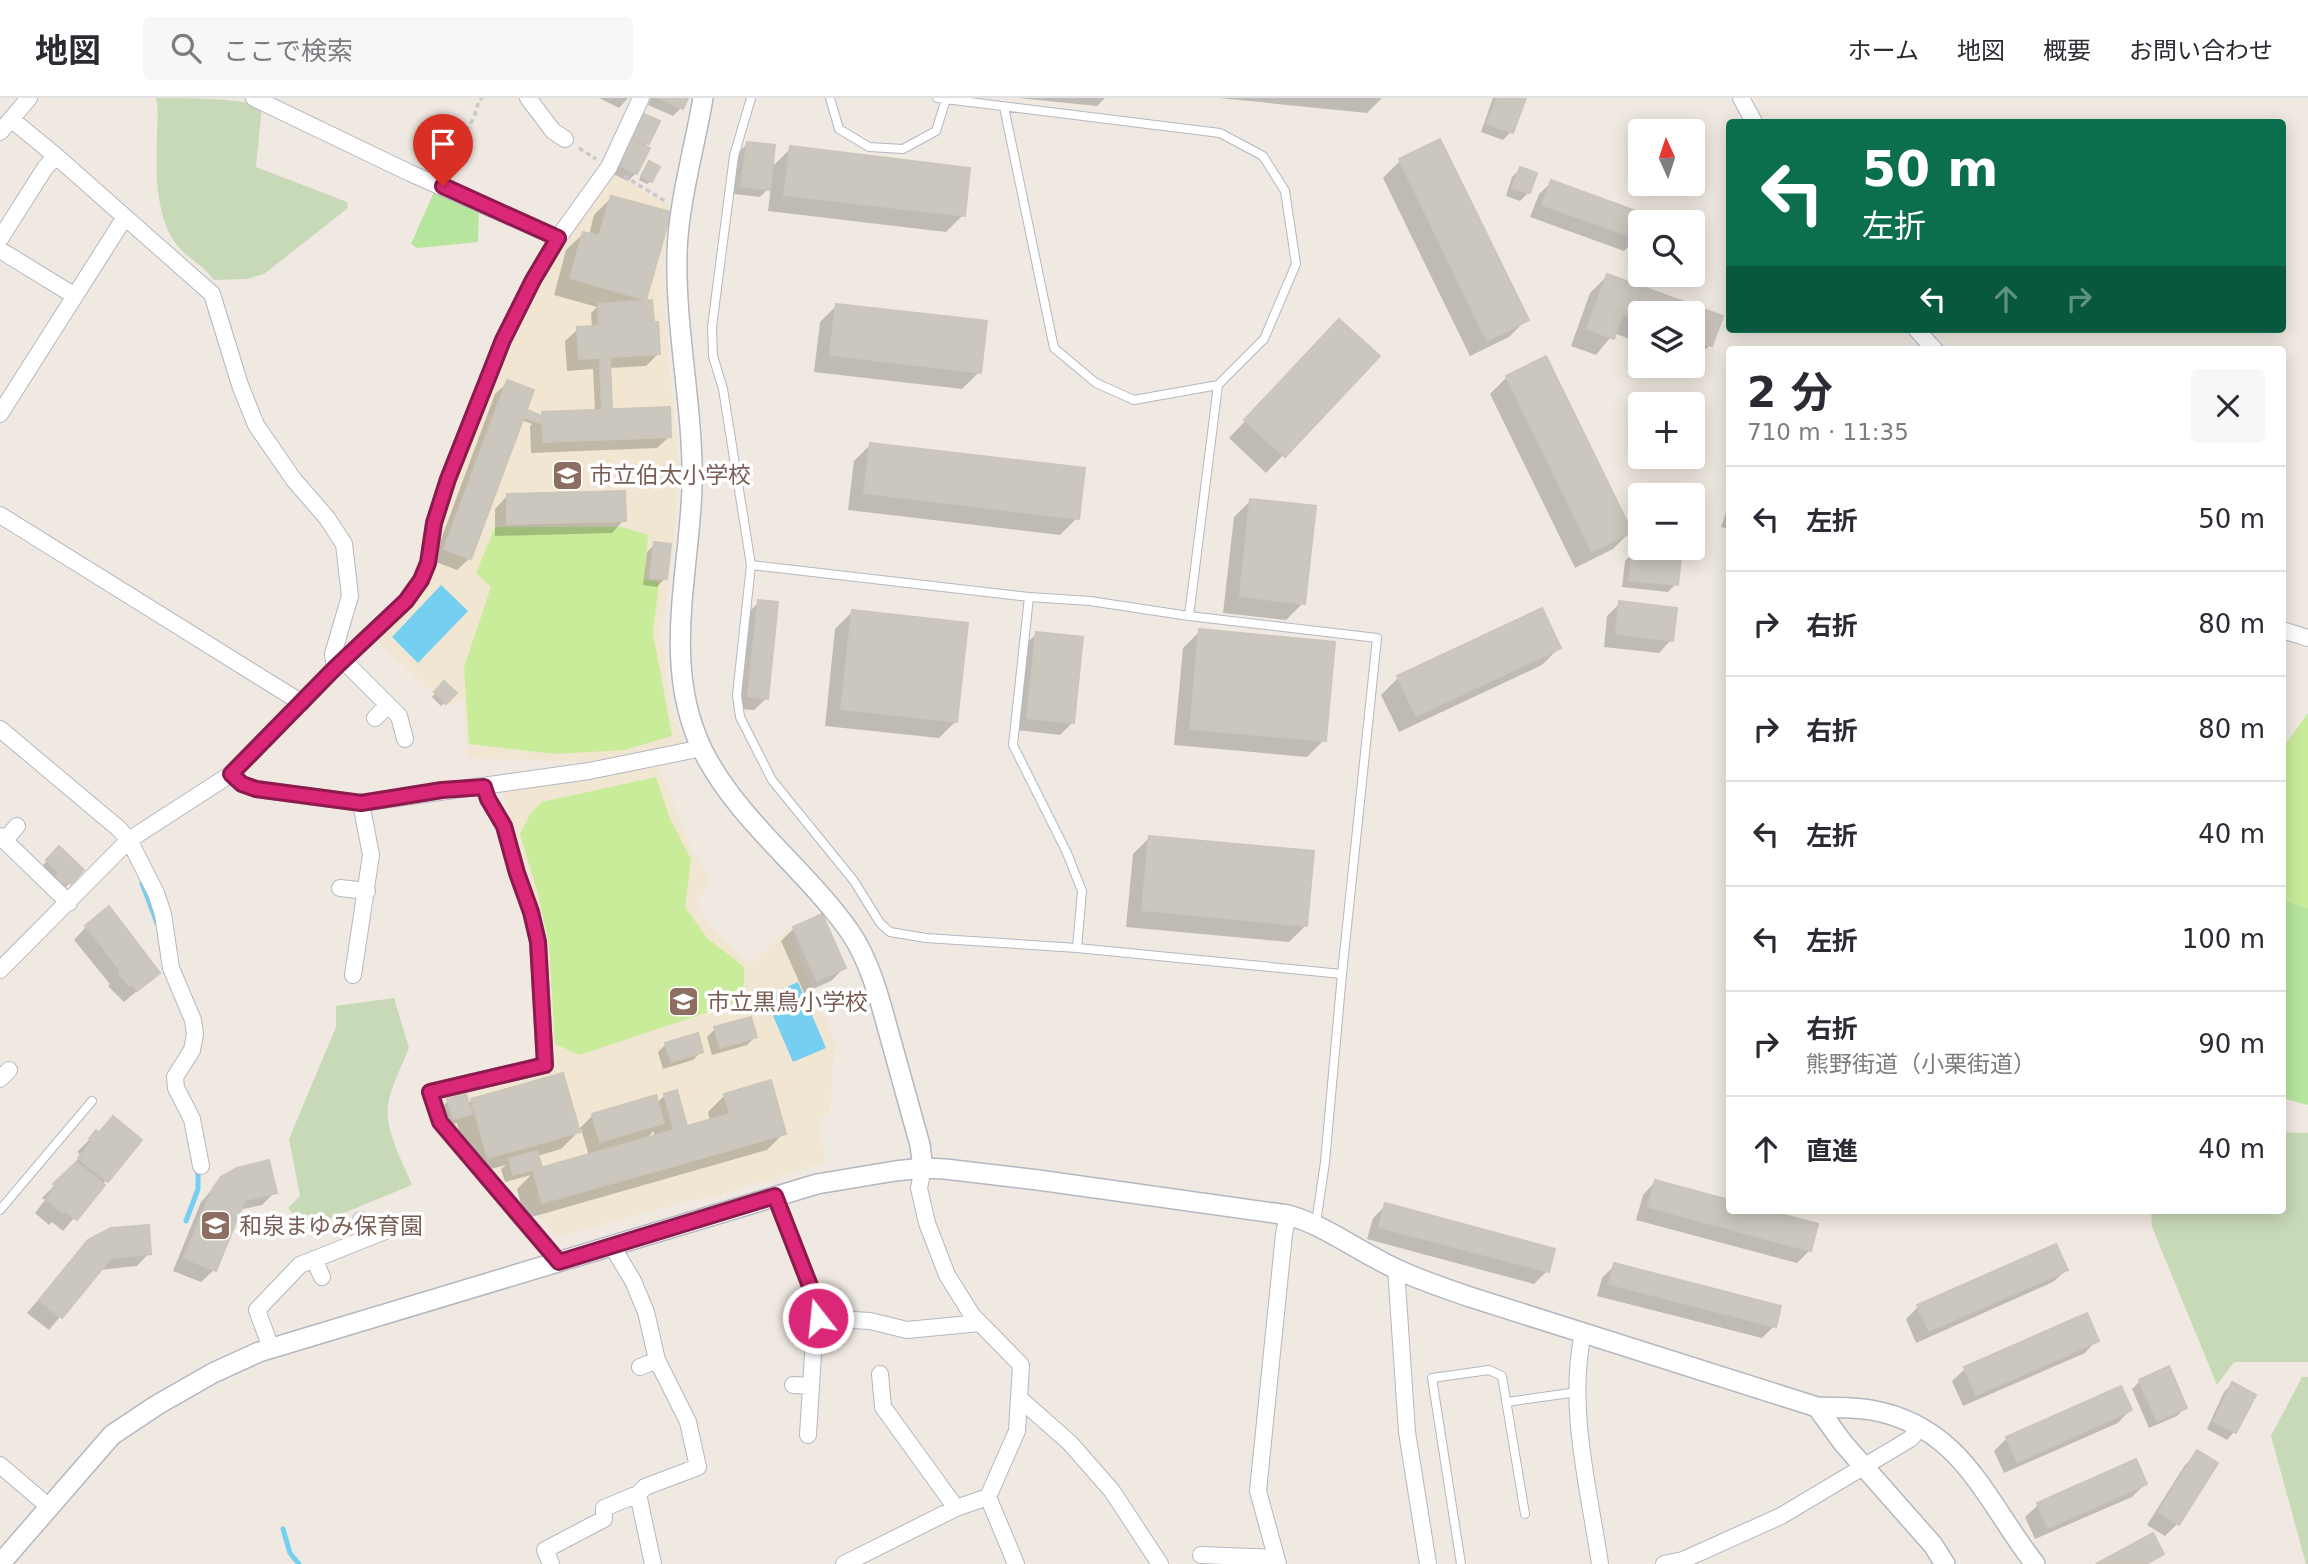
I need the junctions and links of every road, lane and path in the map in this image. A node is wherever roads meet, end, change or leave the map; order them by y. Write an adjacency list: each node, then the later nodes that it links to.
1 (29, 98): 13 (street)
2 (254, 98): 17 (street)
3 (482, 98): 17 (path)
4 (528, 98): 14 (street)
5 (641, 98): 16 (street)
6 (703, 98): 18 (street)
7 (751, 98): 29 (lane)
8 (830, 98): 10 (lane)
9 (1741, 98): 12 (street)
10 (942, 99): 11 (lane)
11 (1004, 107): 26 (lane); 26 (lane)
12 (1752, 119)
13 (5, 126): 15 (street)
14 (565, 139): 16 (path)
15 (56, 156): 19 (street); 21 (street)
16 (609, 167): 18 (path); 20 (street)
17 (410, 173): 20 (street)
18 (683, 208): 40 (street)
19 (125, 216): 23 (street); 34 (street)
20 (558, 238): 34 (street)
21 (0, 239)
22 (0, 250): 23 (street)
23 (75, 296): 27 (street)
24 (1920, 333): 25 (street)
25 (1932, 346)
26 (1218, 385): 31 (lane)
27 (0, 414)
28 (0, 515): 35 (street)
29 (751, 565): 30 (lane); 50 (lane)
30 (1029, 597): 31 (lane); 50 (lane)
31 (1189, 615): 52 (lane)
32 (2286, 631): 33 (street)
33 (2308, 638)
34 (339, 664): 35 (street); 36 (street)
35 (302, 703): 41 (street)
36 (388, 705): 37 (street); 39 (street)
37 (375, 718)
38 (0, 729): 46 (street)
39 (405, 739)
40 (702, 748): 42 (street); 56 (street)
41 (231, 774): 43 (street); 46 (street)
42 (484, 787): 43 (street); 66 (street)
43 (361, 803): 48 (street)
44 (17, 826): 45 (street)
45 (2, 838): 49 (street)
46 (129, 840): 49 (street); 55 (street)
47 (340, 888): 48 (street)
48 (367, 891): 53 (street)
49 (69, 903): 51 (street)
50 (1077, 947): 52 (lane)
51 (1, 968)
52 (1342, 974): 61 (lane)
53 (353, 975)
54 (92, 1101): 58 (lane)
55 (201, 1166)
56 (923, 1168): 57 (street); 59 (street); 70 (street)
57 (775, 1196): 64 (street); 69 (street)
58 (0, 1210)
59 (1288, 1215): 61 (street); 93 (street)
60 (361, 1220): 63 (street)
61 (1316, 1223): 67 (street)
62 (385, 1231): 63 (street)
63 (368, 1238): 65 (street)
64 (612, 1245): 66 (street); 73 (street)
65 (314, 1259): 68 (street); 72 (street)
66 (559, 1262): 72 (street)
67 (1396, 1268): 71 (street); 100 (street)
68 (322, 1277)
69 (818, 1318): 70 (street); 77 (street)
70 (980, 1323): 79 (street)
71 (1583, 1333): 78 (street); 81 (street)
72 (271, 1348): 88 (street)
73 (657, 1360): 74 (street); 86 (street)
74 (640, 1367)
75 (880, 1374): 89 (street)
76 (793, 1385): 77 (street)
77 (811, 1386): 83 (street)
78 (1577, 1392): 80 (lane); 102 (street)
79 (1019, 1398): 87 (street); 99 (street)
80 (1507, 1402): 90 (lane); 101 (lane)
81 (1817, 1407): 82 (street); 85 (street)
82 (1920, 1427): 85 (street); 105 (street)
83 (808, 1435)
84 (0, 1465): 88 (street)
85 (1863, 1466): 103 (street); 104 (street)
86 (638, 1494): 95 (street); 96 (street)
87 (988, 1497): 89 (street); 98 (street)
88 (48, 1506): 94 (street)
89 (956, 1508): 97 (street)
90 (1525, 1514)
91 (1200, 1555): 92 (street)
92 (1224, 1560): 93 (street)
93 (1276, 1561)
94 (0, 1564)
95 (551, 1564)
96 (653, 1564)
97 (844, 1564)
98 (1016, 1564)
99 (1160, 1564)
100 (1428, 1564)
101 (1461, 1564)
102 (1600, 1564)
103 (1664, 1564)
104 (1945, 1564)
105 (2035, 1564)

